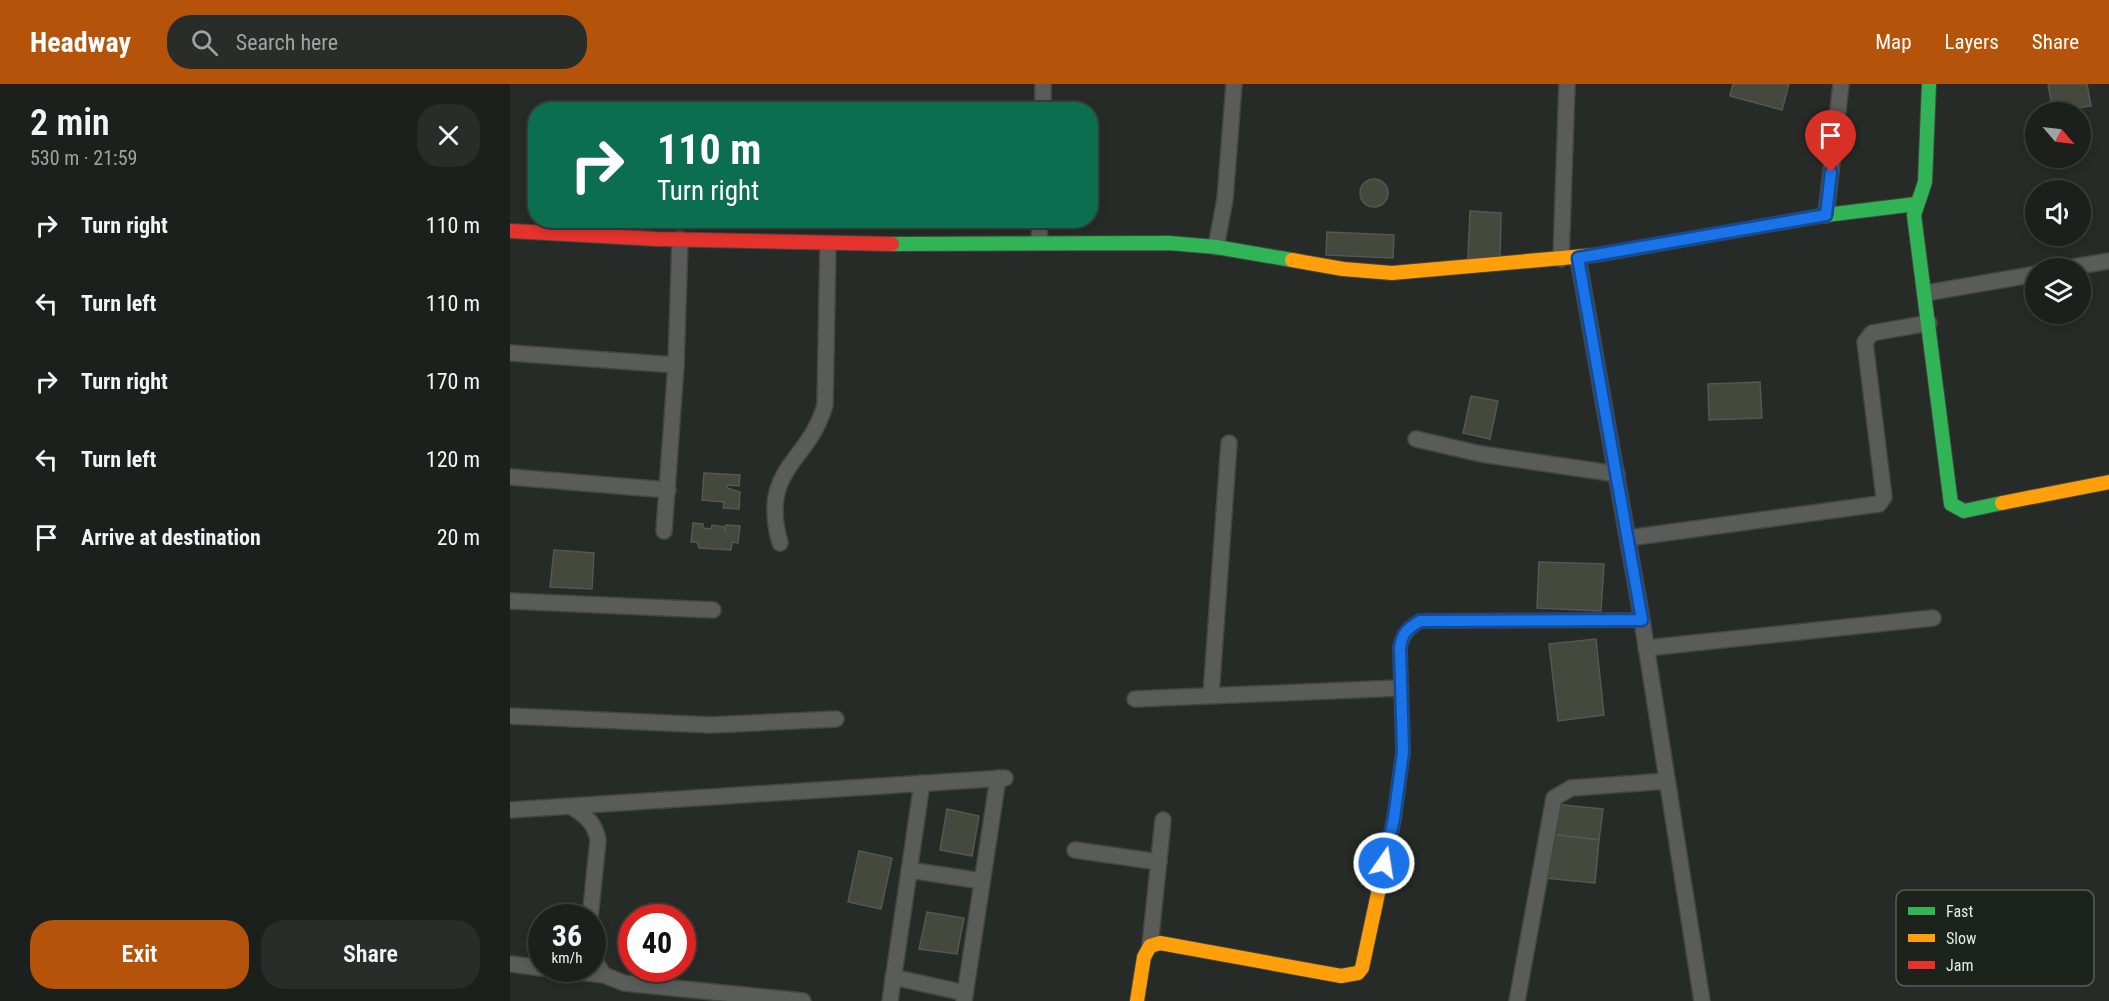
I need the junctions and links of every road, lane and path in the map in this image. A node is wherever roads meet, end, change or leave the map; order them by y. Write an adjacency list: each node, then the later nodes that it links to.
1 (1043, 84): 6 (street)
2 (1234, 84): 14 (street)
3 (1567, 84): 16 (street)
4 (1840, 84): 8 (street)
5 (1929, 84): 7 (street)
6 (1043, 102)
7 (1916, 204): 8 (street); 20 (street)
8 (1826, 215): 15 (street)
9 (1040, 228): 12 (street)
10 (510, 231): 11 (street)
11 (680, 239): 13 (street); 23 (street)
12 (1039, 242): 13 (street); 14 (street)
13 (828, 244): 32 (street)
14 (1216, 247): 16 (street)
15 (1578, 258): 16 (street); 26 (street)
16 (1561, 259)
17 (2109, 261): 18 (street)
18 (2091, 264)
19 (2025, 276): 20 (street)
20 (1926, 294): 21 (street)
21 (1929, 323): 28 (street); 31 (street)
22 (510, 352): 23 (street)
23 (676, 365): 29 (street)
24 (1416, 439): 26 (street)
25 (1229, 443): 39 (street)
26 (1617, 474): 31 (street)
27 (510, 477): 29 (street)
28 (2109, 482)
29 (668, 490): 30 (street)
30 (664, 531)
31 (1628, 538): 36 (street)
32 (780, 543)
33 (510, 601): 34 (street)
34 (713, 610)
35 (1933, 618): 37 (street)
36 (1642, 620): 37 (street); 38 (street)
37 (1646, 648): 43 (street)
38 (1400, 688): 39 (street); 53 (street)
39 (1210, 695): 40 (street)
40 (1135, 699)
41 (510, 716): 42 (street)
42 (836, 719)
43 (1667, 781): 63 (street); 64 (street)
44 (922, 783): 45 (street); 50 (street); 51 (street)
45 (572, 807): 46 (street); 52 (street)
46 (510, 810)
47 (1163, 820): 49 (street)
48 (1075, 850): 49 (street)
49 (1159, 862): 53 (street)
50 (909, 870): 51 (street); 57 (street)
51 (982, 881): 59 (street)
52 (591, 904)
53 (1150, 946): 62 (street)
54 (510, 964): 55 (street)
55 (528, 966)
56 (606, 976): 58 (street)
57 (893, 977): 59 (street); 61 (street)
58 (717, 997): 60 (street)
59 (964, 997)
60 (803, 1001)
61 (890, 1001)
62 (1137, 1001)
63 (1517, 1001)
64 (1702, 1001)

